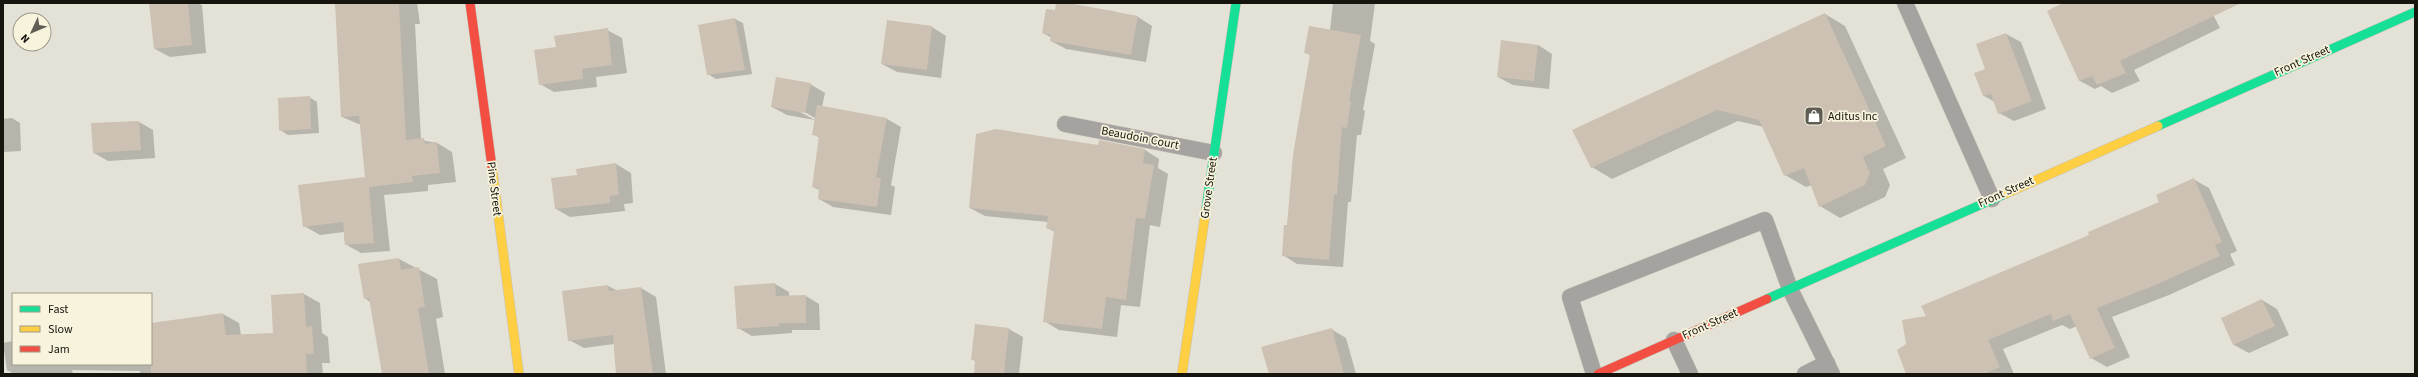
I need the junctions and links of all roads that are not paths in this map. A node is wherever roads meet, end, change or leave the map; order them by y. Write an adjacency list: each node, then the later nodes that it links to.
1 (470, 3): 11 (main road, Pine Street)
2 (1236, 3): 6 (main road, Grove Street)
3 (1905, 3): 7 (lane)
4 (2415, 12): 7 (main road, Front Street)
5 (1065, 124): 6 (lane, Beaudoin Court)
6 (1214, 153): 12 (main road, Grove Street)
7 (1992, 199): 8 (main road, Front Street)
8 (1790, 289): 9 (main road, Front Street); 10 (lane); 13 (lane)
9 (1674, 340): 14 (main road, Front Street); 15 (lane)
10 (1829, 368): 16 (lane)
11 (519, 374)
12 (1182, 374)
13 (1594, 374)
14 (1598, 374)
15 (1690, 374)
16 (1805, 374)

